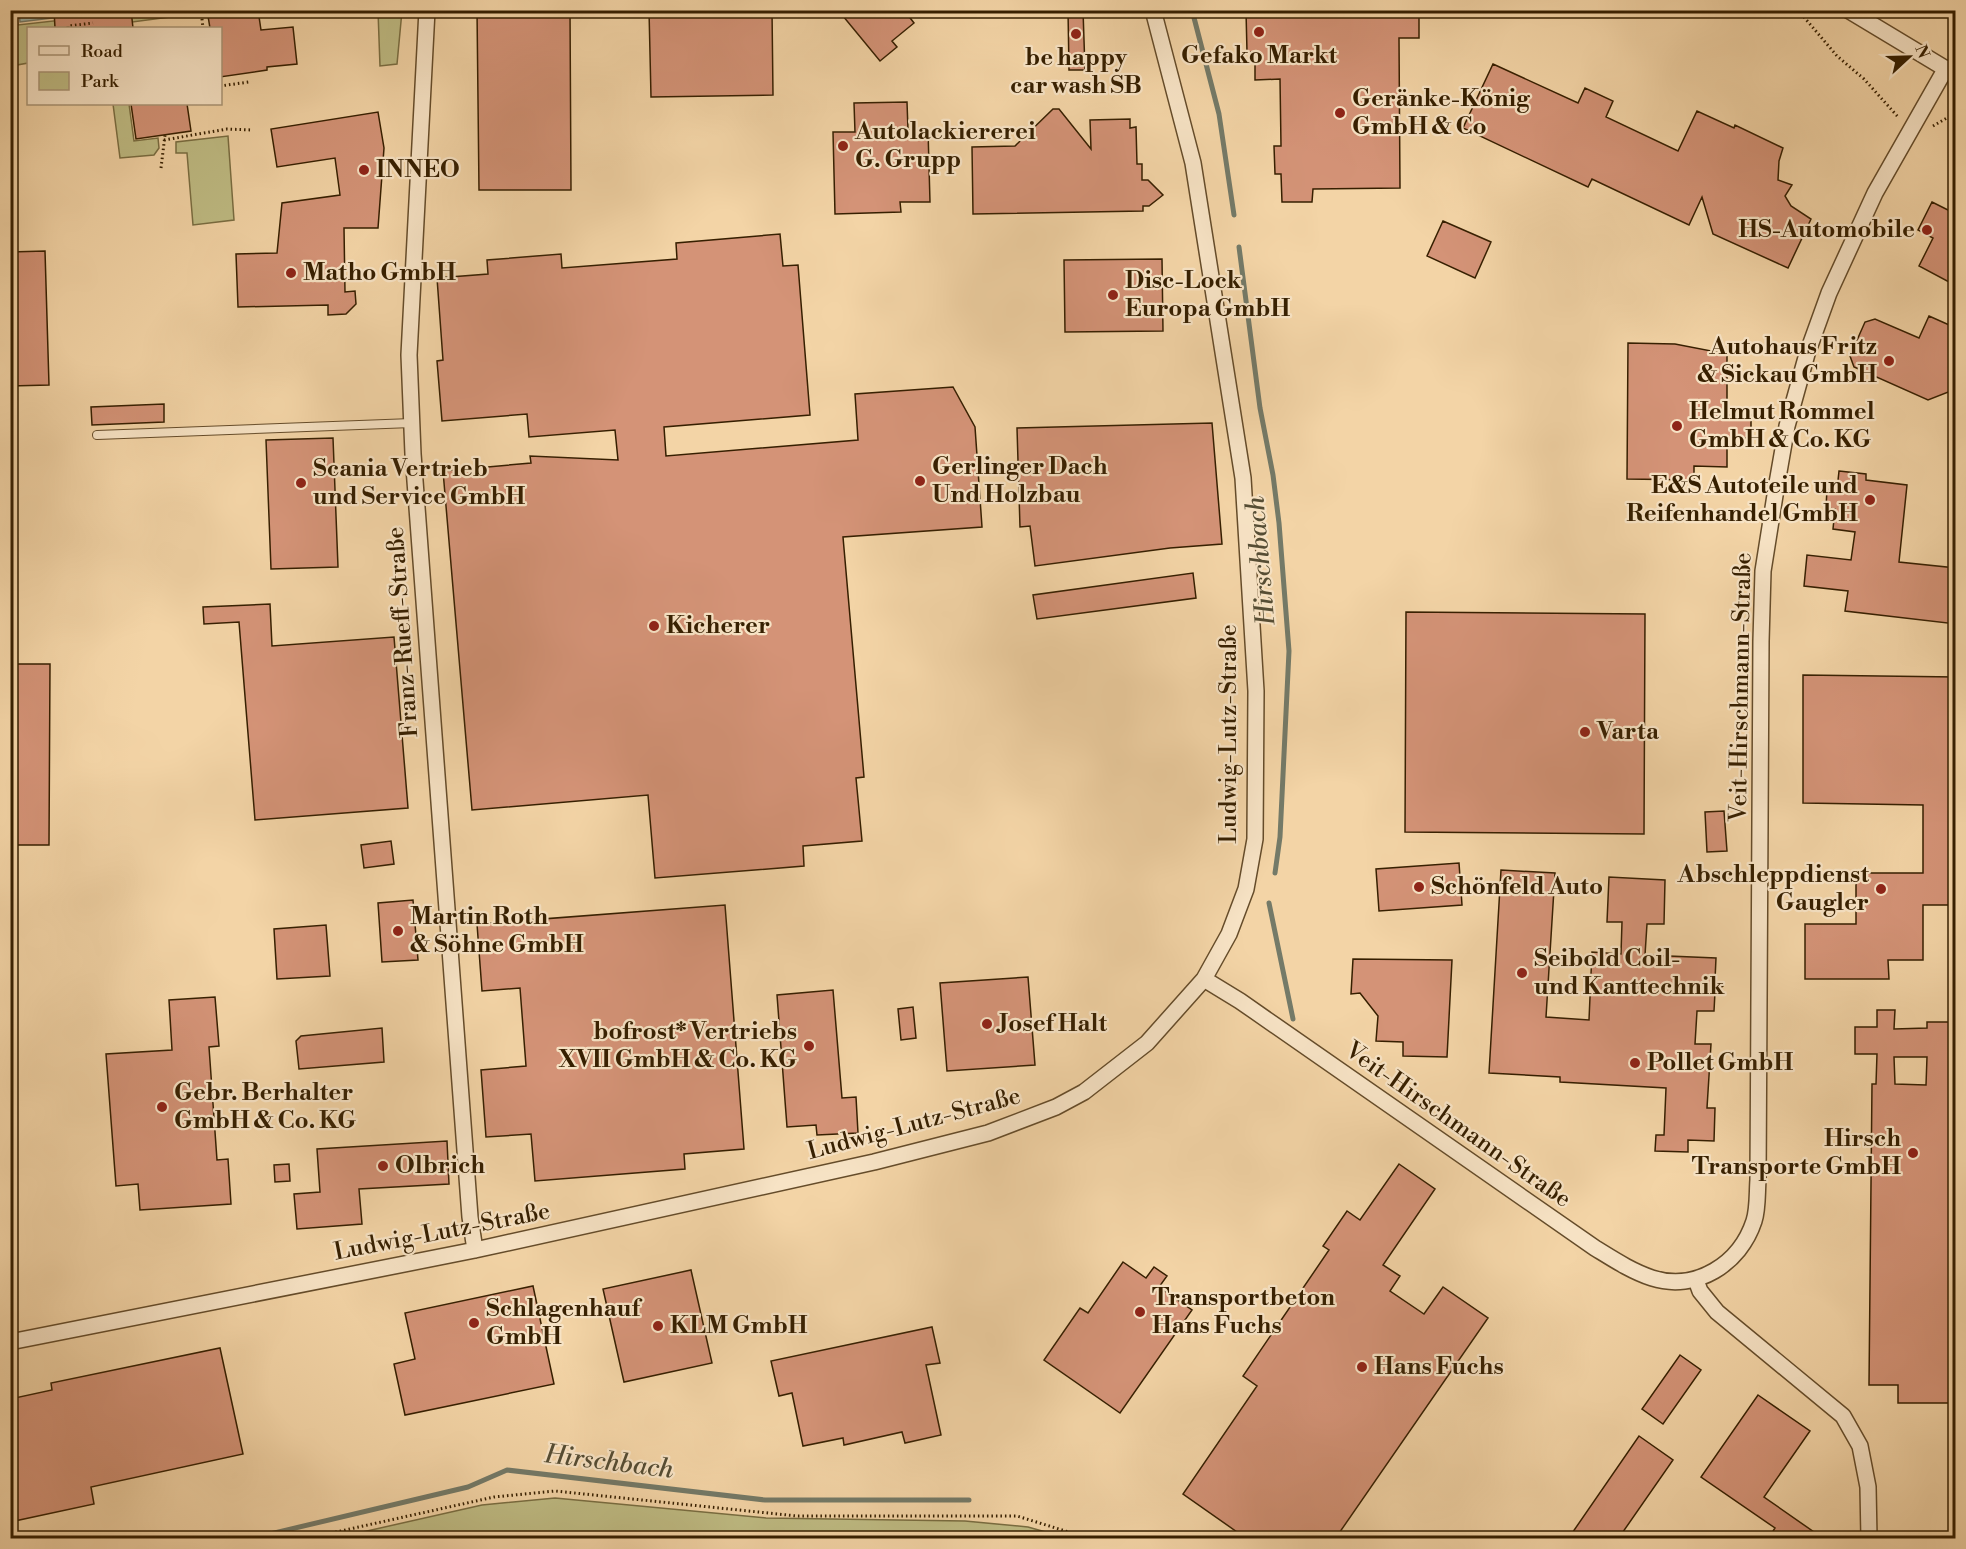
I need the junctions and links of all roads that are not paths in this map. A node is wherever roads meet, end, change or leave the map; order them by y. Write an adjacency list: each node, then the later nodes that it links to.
1 (427, 10): 5 (street, Franz-Rueff-Straße)
2 (1153, 10): 7 (street, Ludwig-Lutz-Straße)
3 (1848, 10): 4 (street)
4 (1951, 71): 9 (street, Veit-Hirschmann-Straße)
5 (412, 423): 6 (lane); 8 (street, Franz-Rueff-Straße)
6 (97, 435)
7 (1204, 979): 8 (street, Ludwig-Lutz-Straße); 9 (street, Veit-Hirschmann-Straße)
8 (475, 1250): 10 (street, Ludwig-Lutz-Straße)
9 (1696, 1280): 11 (street)
10 (10, 1342)
11 (1869, 1539)

